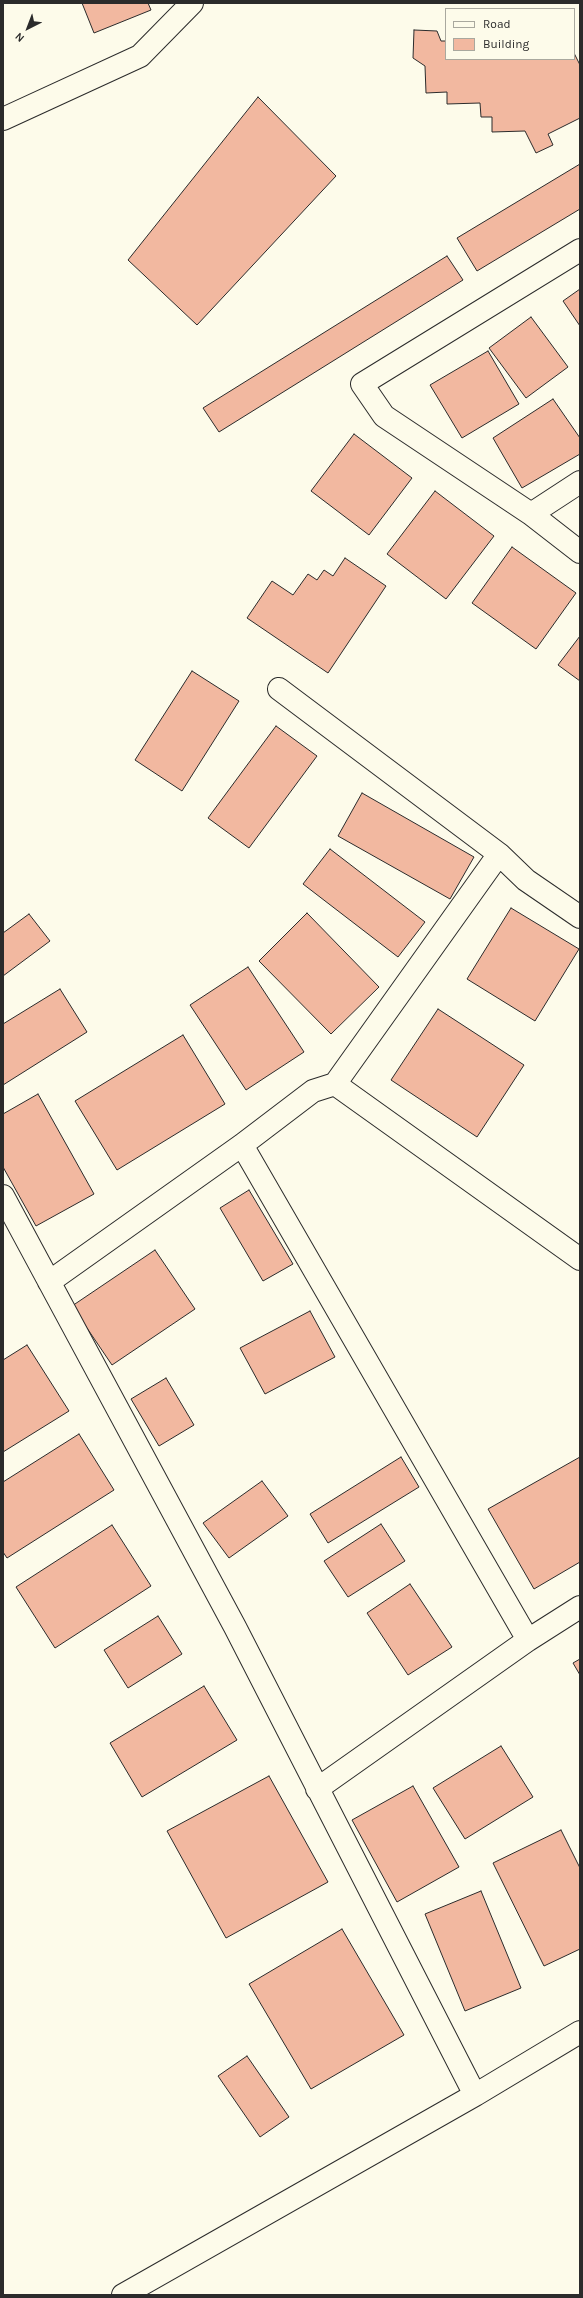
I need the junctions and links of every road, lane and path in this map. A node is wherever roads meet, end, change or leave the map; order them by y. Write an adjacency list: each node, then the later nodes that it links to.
1 (192, 3): 2 (street)
2 (3, 119)
3 (580, 250): 5 (street)
4 (580, 482): 5 (street)
5 (531, 514): 6 (street)
6 (580, 552)
7 (279, 689): 8 (street)
8 (499, 854): 9 (street); 10 (street)
9 (580, 917)
10 (335, 1084): 11 (street); 13 (street)
11 (242, 1145): 14 (street); 16 (street)
12 (3, 1196): 14 (street)
13 (580, 1259)
14 (49, 1282): 17 (street)
15 (580, 1607): 16 (street)
16 (528, 1640): 17 (street)
17 (317, 1789): 19 (street)
18 (580, 2032): 19 (street)
19 (475, 2095): 20 (street)
20 (123, 2295)

